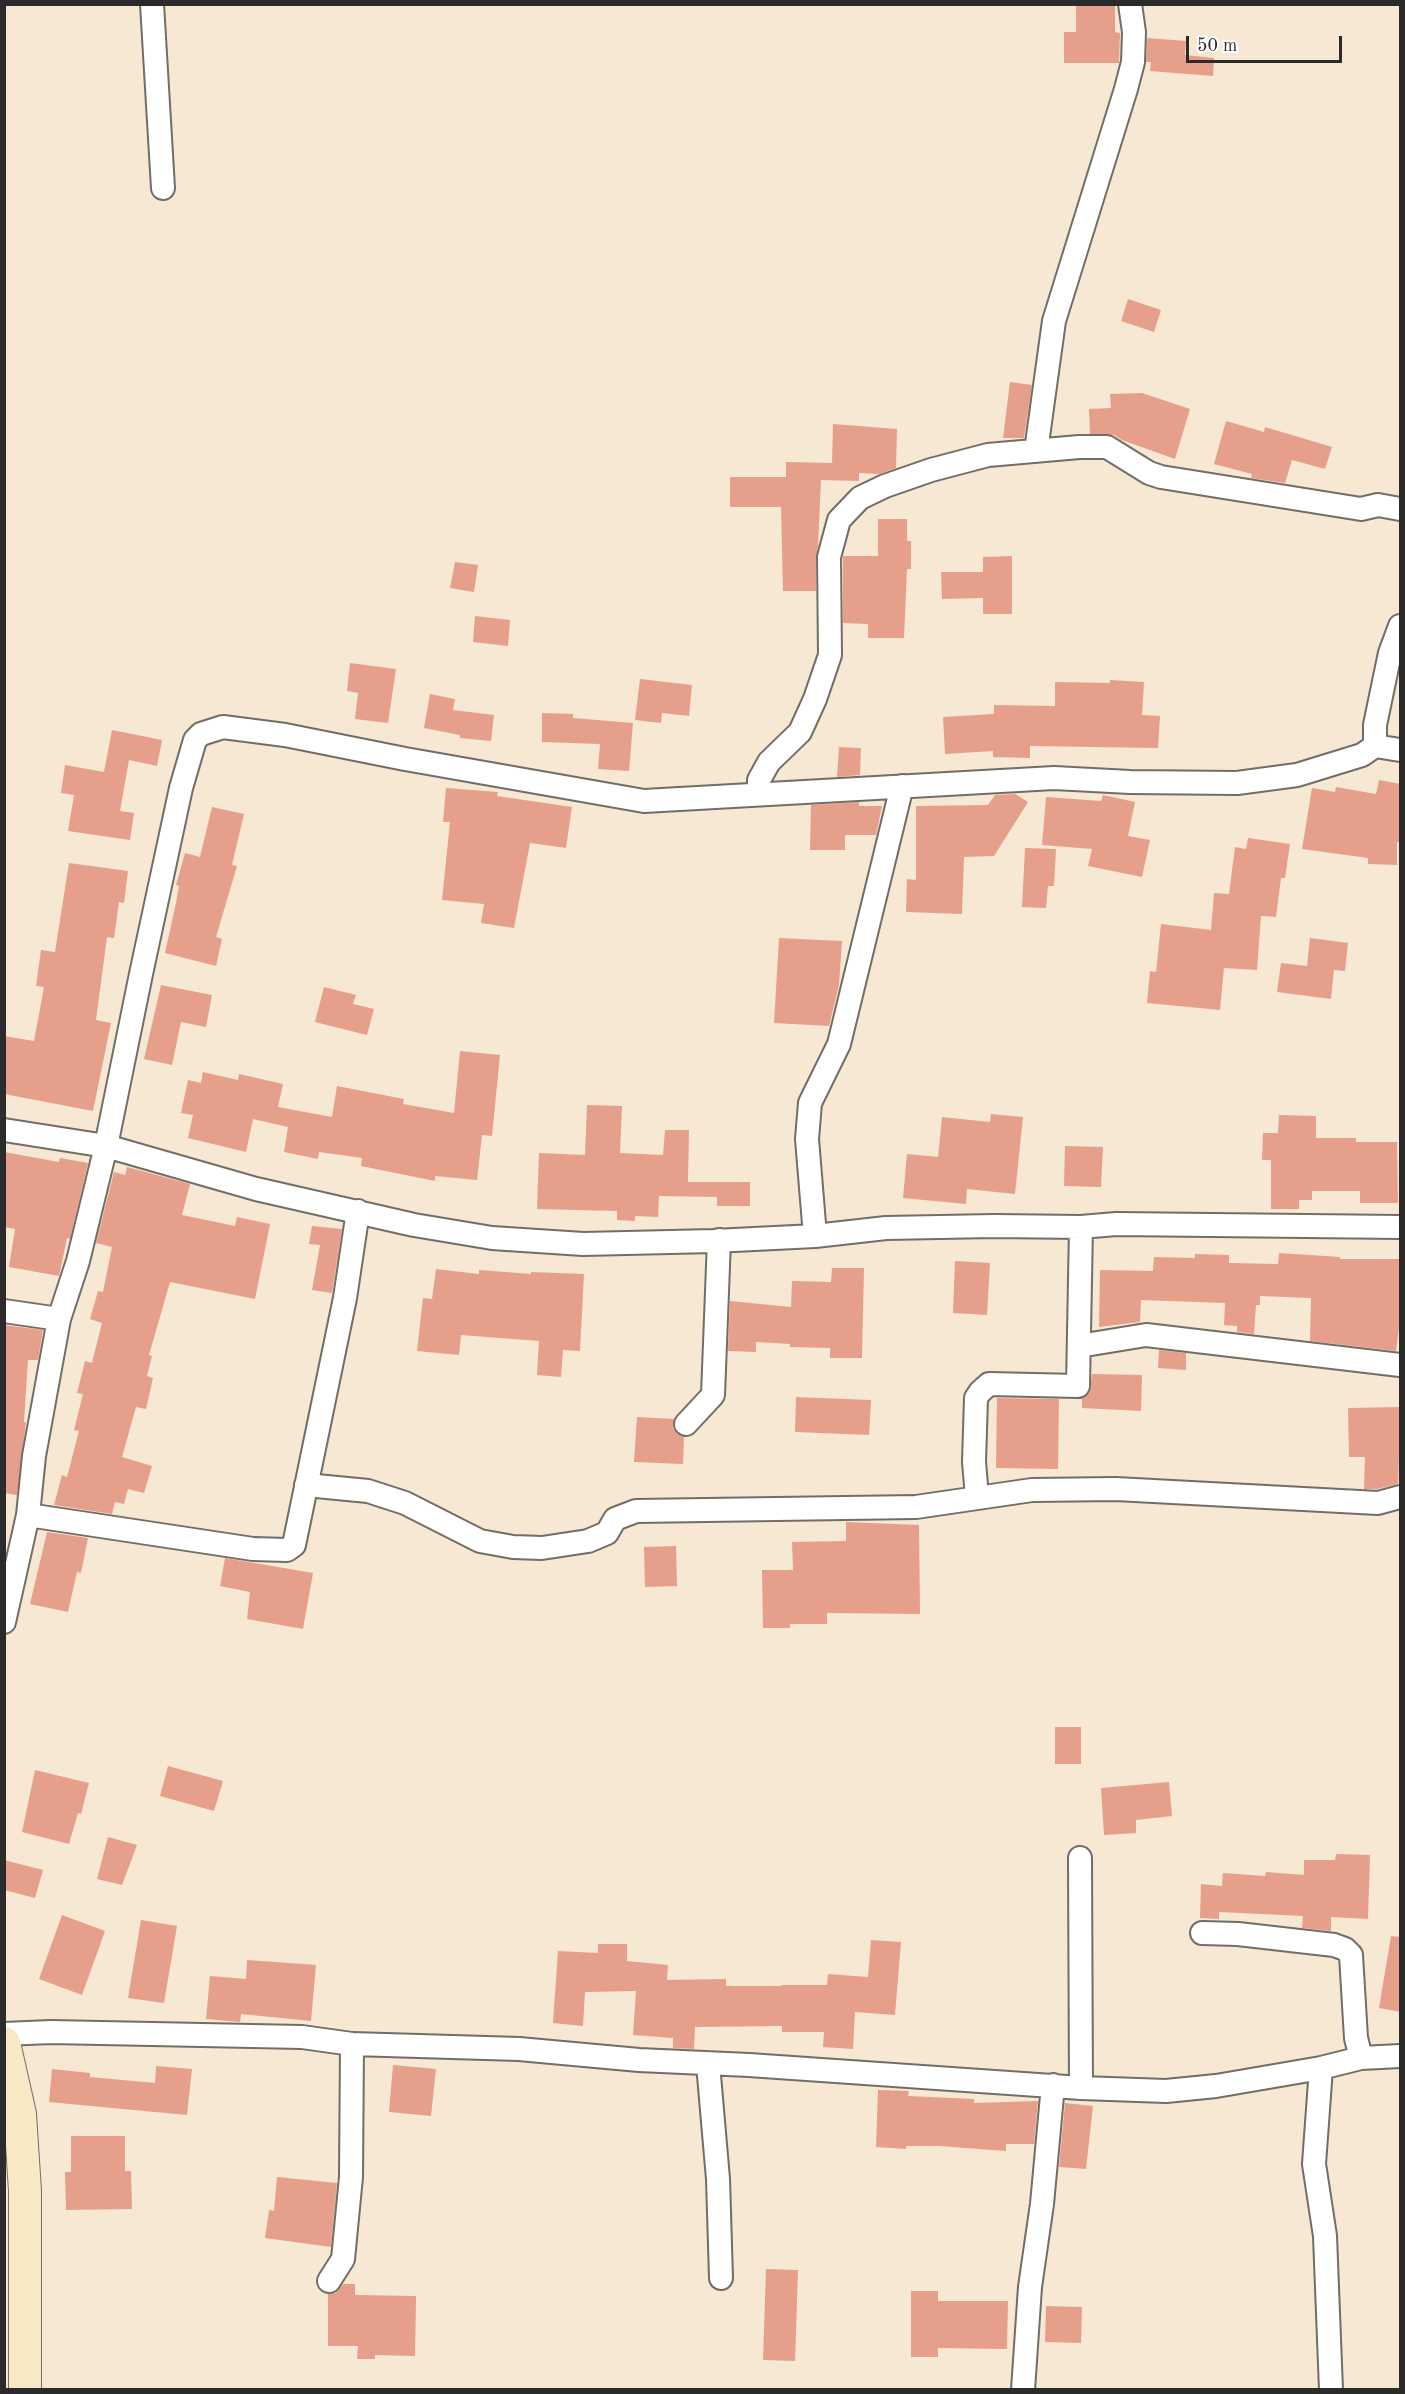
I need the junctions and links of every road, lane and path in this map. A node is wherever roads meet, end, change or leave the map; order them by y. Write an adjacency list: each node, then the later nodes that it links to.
1 (152, 4): 3 (street)
2 (1130, 4): 4 (street)
3 (163, 188)
4 (1036, 451): 5 (street); 10 (street)
5 (1401, 509)
6 (1401, 626): 7 (street)
7 (1375, 746): 8 (street); 9 (street)
8 (1401, 750)
9 (902, 786): 10 (street); 16 (street)
10 (759, 794): 12 (street)
11 (4, 1130): 12 (street)
12 (106, 1146): 13 (street); 19 (street)
13 (358, 1211): 17 (street); 23 (street)
14 (1081, 1227): 15 (street); 16 (street); 20 (street)
15 (1401, 1227)
16 (815, 1236): 17 (street)
17 (719, 1240): 22 (street)
18 (4, 1311): 19 (street)
19 (59, 1319): 26 (street)
20 (1079, 1346): 21 (street); 24 (street)
21 (1401, 1365)
22 (686, 1424)
23 (306, 1485): 24 (street); 26 (street)
24 (977, 1497): 25 (street)
25 (1401, 1497)
26 (28, 1515): 27 (street)
27 (4, 1622)
28 (1080, 1858): 38 (street)
29 (1202, 1933): 34 (street)
30 (4, 2034): 32 (street)
31 (4, 2043): 41 (street)
32 (352, 2044): 35 (street); 40 (street)
33 (1401, 2056): 34 (street)
34 (1361, 2058): 36 (street)
35 (708, 2064): 37 (street); 39 (street)
36 (1321, 2068): 38 (street); 43 (street)
37 (1053, 2085): 38 (street); 42 (street)
38 (1081, 2088)
39 (721, 2278)
40 (329, 2281)
41 (26, 2390)
42 (1023, 2390)
43 (1331, 2390)

